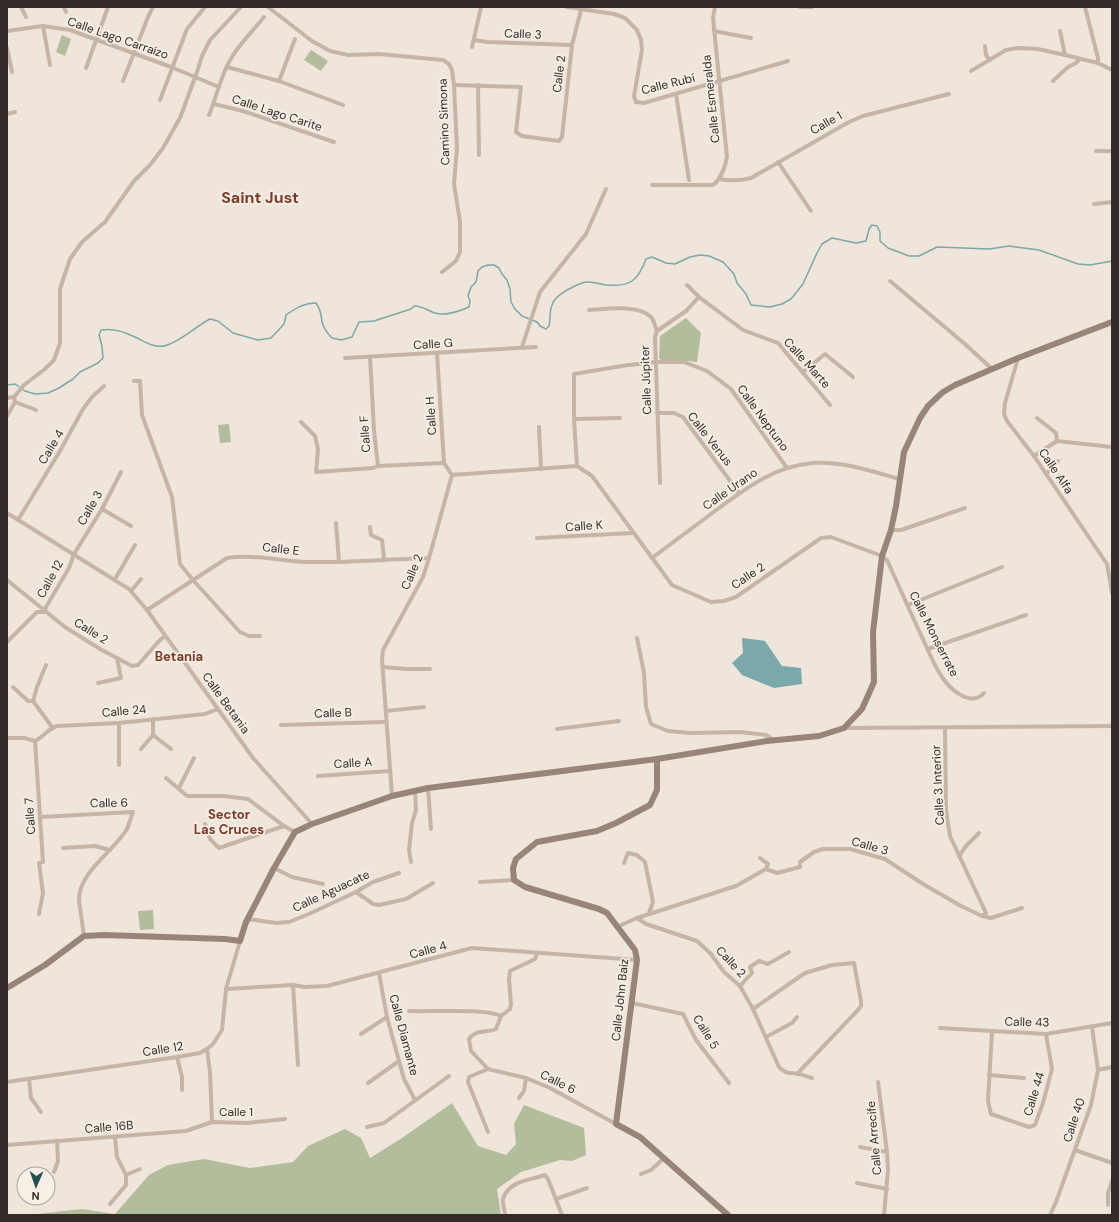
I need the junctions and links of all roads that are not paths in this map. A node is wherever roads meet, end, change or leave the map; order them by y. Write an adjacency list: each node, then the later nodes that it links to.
1 (22, 7): 16 (street)
2 (64, 7): 15 (street)
3 (108, 7): 24 (street)
4 (153, 7): 30 (street)
5 (205, 7): 38 (street)
6 (241, 7): 43 (street)
7 (268, 7): 48 (street, Camino Simona)
8 (481, 7): 25 (street)
9 (567, 7): 14 (street)
10 (715, 7): 20 (street, Calle Esmeralda)
11 (800, 7): 12 (street)
12 (812, 7)
13 (1085, 7): 35 (street)
14 (581, 10): 26 (street, Calle 2); 51 (street, Calle Rubí)
15 (66, 12)
16 (26, 17)
17 (264, 17): 37 (street)
18 (43, 26): 19 (street, Calle Lago Carraízo); 24 (street, Calle Lago Carraízo); 36 (street)
19 (7, 31)
20 (714, 31): 22 (street); 46 (street, Calle Esmeralda)
21 (1060, 31): 31 (street)
22 (751, 38)
23 (295, 39): 45 (street)
24 (96, 40): 30 (street, Calle Lago Carraízo); 39 (street)
25 (474, 40): 26 (street, Calle 3); 28 (street)
26 (572, 46): 49 (street, Calle 2)
27 (985, 46): 33 (street)
28 (472, 47)
29 (7, 48): 42 (street)
30 (134, 53): 38 (street, Calle Lago Carraízo); 44 (street)
31 (1065, 55): 32 (street); 33 (street)
32 (1080, 59): 35 (street); 47 (street)
33 (990, 60): 41 (street)
34 (788, 61): 46 (street, Calle Rubí)
35 (1098, 63): 40 (street)
36 (50, 65)
37 (227, 66): 45 (street); 50 (street)
38 (171, 67): 43 (street, Calle Lago Carraízo); 53 (street)
39 (86, 68)
40 (1112, 70)
41 (971, 71)
42 (12, 72)
43 (196, 77): 50 (street, Calle Lago Carraízo); 90 (street)
44 (123, 81)
45 (279, 81): 55 (street)
46 (719, 81): 51 (street, Calle Rubí); 64 (street, Calle Esmeralda)
47 (1053, 81)
48 (454, 85): 49 (street); 71 (street, Camino Simona)
49 (478, 85): 62 (street)
50 (219, 87): 54 (street)
51 (676, 94): 65 (street)
52 (949, 94): 63 (street, Calle 1)
53 (160, 100)
54 (214, 104): 58 (street); 59 (street, Calle Lago Carite)
55 (343, 105)
56 (15, 112): 57 (street)
57 (7, 114)
58 (210, 115)
59 (334, 142)
60 (1096, 151): 61 (street)
61 (1112, 151)
62 (479, 155)
63 (778, 162): 64 (street, Calle 1); 70 (street)
64 (719, 179): 66 (street)
65 (689, 180)
66 (652, 185)
67 (606, 189): 78 (street)
68 (1112, 202): 69 (street)
69 (1094, 204)
70 (811, 211)
71 (442, 272)
72 (890, 281): 85 (street)
73 (687, 285): 74 (street, Calle Marte)
74 (699, 297): 77 (street, Calle Júpiter); 86 (street, Calle Marte)
75 (589, 310): 77 (street)
76 (1112, 322): 83 (street)
77 (657, 331): 84 (street, Calle Júpiter)
78 (522, 347): 79 (street, Calle G); 80 (street, Calle G)
79 (536, 347)
80 (437, 354): 81 (street, Calle G); 106 (street, Calle H)
81 (370, 357): 82 (street, Calle G); 107 (street, Calle F)
82 (345, 358)
83 (1018, 358): 85 (street); 104 (street, Calle Alfa)
84 (656, 362): 95 (street, Calle Júpiter); 99 (street, Calle Neptuno); 109 (street, Calle Neptuno)
85 (992, 370): 114 (street)
86 (803, 372): 87 (street); 93 (street, Calle Marte)
87 (853, 378)
88 (134, 381): 138 (street)
89 (104, 386): 120 (street, Calle 4)
90 (14, 397): 91 (street); 92 (street)
91 (7, 398)
92 (15, 402): 94 (street); 96 (street)
93 (830, 405)
94 (36, 410)
95 (657, 413): 115 (street, Calle Júpiter); 116 (street, Calle Venus)
96 (7, 416)
97 (620, 418): 99 (street)
98 (1037, 418): 102 (street)
99 (574, 419): 108 (street)
100 (301, 422): 107 (street)
101 (539, 427): 110 (street)
102 (1057, 441): 103 (street); 104 (street)
103 (1112, 447)
104 (1034, 456): 112 (street, Calle Alfa)
105 (1058, 461): 112 (street)
106 (444, 463): 107 (street, Calle F); 113 (street)
107 (378, 466)
108 (577, 466): 110 (street); 125 (street, Calle 2)
109 (787, 468): 114 (street, Calle Urano); 116 (street, Calle Urano)
110 (541, 469): 113 (street)
111 (121, 472): 118 (street, Calle 3)
112 (1046, 474): 140 (street, Calle Alfa)
113 (452, 475): 130 (street, Calle 2)
114 (900, 479): 124 (street)
115 (660, 483)
116 (739, 493): 131 (street, Calle Urano)
117 (965, 508): 124 (street)
118 (102, 509): 122 (street); 128 (street, Calle 3)
119 (7, 513): 120 (street, Calle Betania)
120 (18, 520): 128 (street, Calle Betania)
121 (336, 523): 133 (street)
122 (131, 526)
123 (370, 527): 132 (street)
124 (891, 530): 129 (street)
125 (633, 533): 126 (street, Calle K); 131 (street, Calle 2)
126 (537, 538)
127 (135, 545): 135 (street)
128 (74, 554): 135 (street, Calle Betania); 143 (street, Calle 12)
129 (882, 556): 131 (street, Calle 2); 141 (street, Calle Monserrate); 168 (street)
130 (430, 558): 132 (street, Calle E); 152 (street, Calle 2)
131 (652, 558)
132 (384, 559): 133 (street, Calle E)
133 (339, 562): 138 (street, Calle E)
134 (1002, 567): 141 (street)
135 (115, 579): 139 (street, Calle Betania)
136 (141, 579): 139 (street)
137 (7, 580): 143 (street, Calle 2)
138 (193, 580): 142 (street, Calle E); 146 (street)
139 (131, 590): 142 (street, Calle Betania)
140 (1112, 593)
141 (908, 605): 149 (street, Calle Monserrate)
142 (147, 610): 145 (street, Calle Betania)
143 (45, 612): 148 (street, Calle 12); 150 (street, Calle 2)
144 (1026, 615): 149 (street)
145 (165, 636): 150 (street, Calle 2); 159 (street, Calle Betania)
146 (260, 636)
147 (637, 638): 173 (street)
148 (7, 642)
149 (928, 650): 156 (street, Calle Monserrate)
150 (117, 658): 154 (street)
151 (46, 665): 157 (street)
152 (382, 667): 153 (street); 160 (street, Calle 2)
153 (430, 669)
154 (98, 683)
155 (13, 687): 157 (street)
156 (984, 693)
157 (33, 701): 167 (street)
158 (424, 707): 160 (street)
159 (218, 709): 161 (street, Calle 24); 189 (street, Calle Betania)
160 (386, 711): 164 (street, Calle 2)
161 (153, 719): 163 (street, Calle 24); 171 (street)
162 (619, 720): 170 (street)
163 (119, 722): 167 (street, Calle 24); 179 (street)
164 (386, 722): 165 (street, Calle B); 180 (street, Calle 2)
165 (281, 725)
166 (1112, 726): 169 (street)
167 (52, 727): 174 (street)
168 (844, 728): 169 (street); 173 (street)
169 (945, 728): 196 (street, Calle 3 Interior)
170 (557, 729)
171 (153, 735): 175 (street); 176 (street)
172 (7, 738): 174 (street)
173 (774, 740): 178 (street)
174 (35, 741): 187 (street, Calle 7)
175 (141, 749)
176 (171, 749)
177 (194, 758): 183 (street)
178 (657, 759): 184 (street); 203 (street)
179 (119, 765)
180 (390, 771): 181 (street, Calle A); 186 (street, Calle 2)
181 (318, 776)
182 (166, 778): 183 (street)
183 (179, 788): 190 (street)
184 (428, 788): 185 (street); 191 (street)
185 (415, 790): 186 (street); 198 (street)
186 (392, 796): 189 (street)
187 (40, 817): 195 (street, Calle 6); 210 (street, Calle 7)
188 (205, 824): 190 (street)
189 (312, 824): 192 (street)
190 (284, 826): 192 (street)
191 (431, 829)
192 (295, 832): 200 (street)
193 (978, 833): 196 (street)
194 (63, 848): 195 (street)
195 (110, 850): 215 (street)
196 (959, 856): 211 (street, Calle 3 Interior)
197 (760, 858): 201 (street)
198 (411, 862)
199 (624, 863): 209 (street)
200 (274, 868): 206 (street); 212 (street)
201 (766, 869): 209 (street); 211 (street, Calle 3)
202 (399, 873): 207 (street, Calle Aguacate)
203 (514, 880): 204 (street); 214 (street, Calle John Baiz)
204 (480, 882)
205 (434, 883): 207 (street)
206 (323, 884)
207 (356, 892): 212 (street, Calle Aguacate)
208 (1022, 908): 211 (street)
209 (650, 913): 213 (street)
210 (39, 914)
211 (982, 916)
212 (248, 918): 216 (street)
213 (638, 918): 214 (street); 222 (street, Calle 2)
214 (617, 927): 219 (street, Calle John Baiz)
215 (84, 936): 216 (street); 223 (street)
216 (240, 941): 224 (street)
217 (789, 952): 222 (street)
218 (537, 953): 219 (street, Calle 4); 220 (street, Calle 4); 228 (street)
219 (637, 960): 225 (street, Calle John Baiz)
220 (378, 973): 221 (street, Calle 4); 229 (street, Calle Diamante)
221 (292, 985): 224 (street, Calle 4); 241 (street)
222 (740, 986): 226 (street, Calle 2)
223 (7, 988)
224 (226, 989): 238 (street)
225 (632, 1003): 255 (street, Calle 5); 262 (street, Calle John Baiz)
226 (753, 1009): 237 (street, Calle 2); 245 (street)
227 (409, 1011): 228 (street)
228 (501, 1016): 243 (street)
229 (388, 1017): 235 (street); 240 (street, Calle Diamante)
230 (797, 1017): 237 (street)
231 (1112, 1023): 232 (street, Calle 43)
232 (1092, 1027): 236 (street, Calle 43); 244 (street, Calle 40)
233 (940, 1028): 234 (street, Calle 43)
234 (992, 1031): 236 (street, Calle 43); 246 (street, Calle 44)
235 (361, 1034)
236 (1046, 1034): 246 (street, Calle 44)
237 (766, 1037): 245 (street, Calle 2)
238 (207, 1049): 239 (street, Calle 12); 261 (street, Calle 1)
239 (177, 1057): 251 (street, Calle 12); 256 (street)
240 (399, 1061): 254 (street); 258 (street, Calle Diamante)
241 (298, 1065)
242 (1112, 1067): 244 (street)
243 (488, 1069): 248 (street, Calle 6); 264 (street)
244 (1098, 1070): 269 (street, Calle 40)
245 (797, 1074): 249 (street, Calle 2)
246 (989, 1075): 250 (street)
247 (450, 1076): 258 (street)
248 (526, 1078): 257 (street); 262 (street, Calle 6)
249 (812, 1078)
250 (1024, 1078)
251 (29, 1079): 252 (street, Calle 12); 259 (street)
252 (7, 1082)
253 (878, 1082): 270 (street, Calle Arrecife)
254 (368, 1083)
255 (729, 1083)
256 (182, 1090)
257 (519, 1098)
258 (415, 1100): 263 (street)
259 (41, 1112)
260 (286, 1119): 261 (street, Calle 1)
261 (212, 1122): 265 (street, Calle 16B)
262 (616, 1124): 271 (street)
263 (367, 1128)
264 (488, 1132)
265 (115, 1136): 266 (street, Calle 16B); 276 (street)
266 (56, 1141): 267 (street, Calle 16B); 273 (street)
267 (7, 1145)
268 (860, 1147): 270 (street)
269 (1075, 1150): 272 (street); 288 (street, Calle 40)
270 (887, 1152): 280 (street, Calle Arrecife)
271 (664, 1158): 275 (street); 286 (street)
272 (1112, 1163)
273 (56, 1166)
274 (140, 1169): 276 (street)
275 (641, 1174)
276 (126, 1175): 282 (street)
277 (1112, 1181): 283 (street)
278 (857, 1183): 280 (street)
279 (587, 1188): 281 (street)
280 (887, 1189): 287 (street, Calle Arrecife)
281 (556, 1199): 284 (street); 285 (street)
282 (110, 1204)
283 (1108, 1205)
284 (505, 1215)
285 (562, 1215)
286 (728, 1215)
287 (884, 1215)
288 (1050, 1215)

